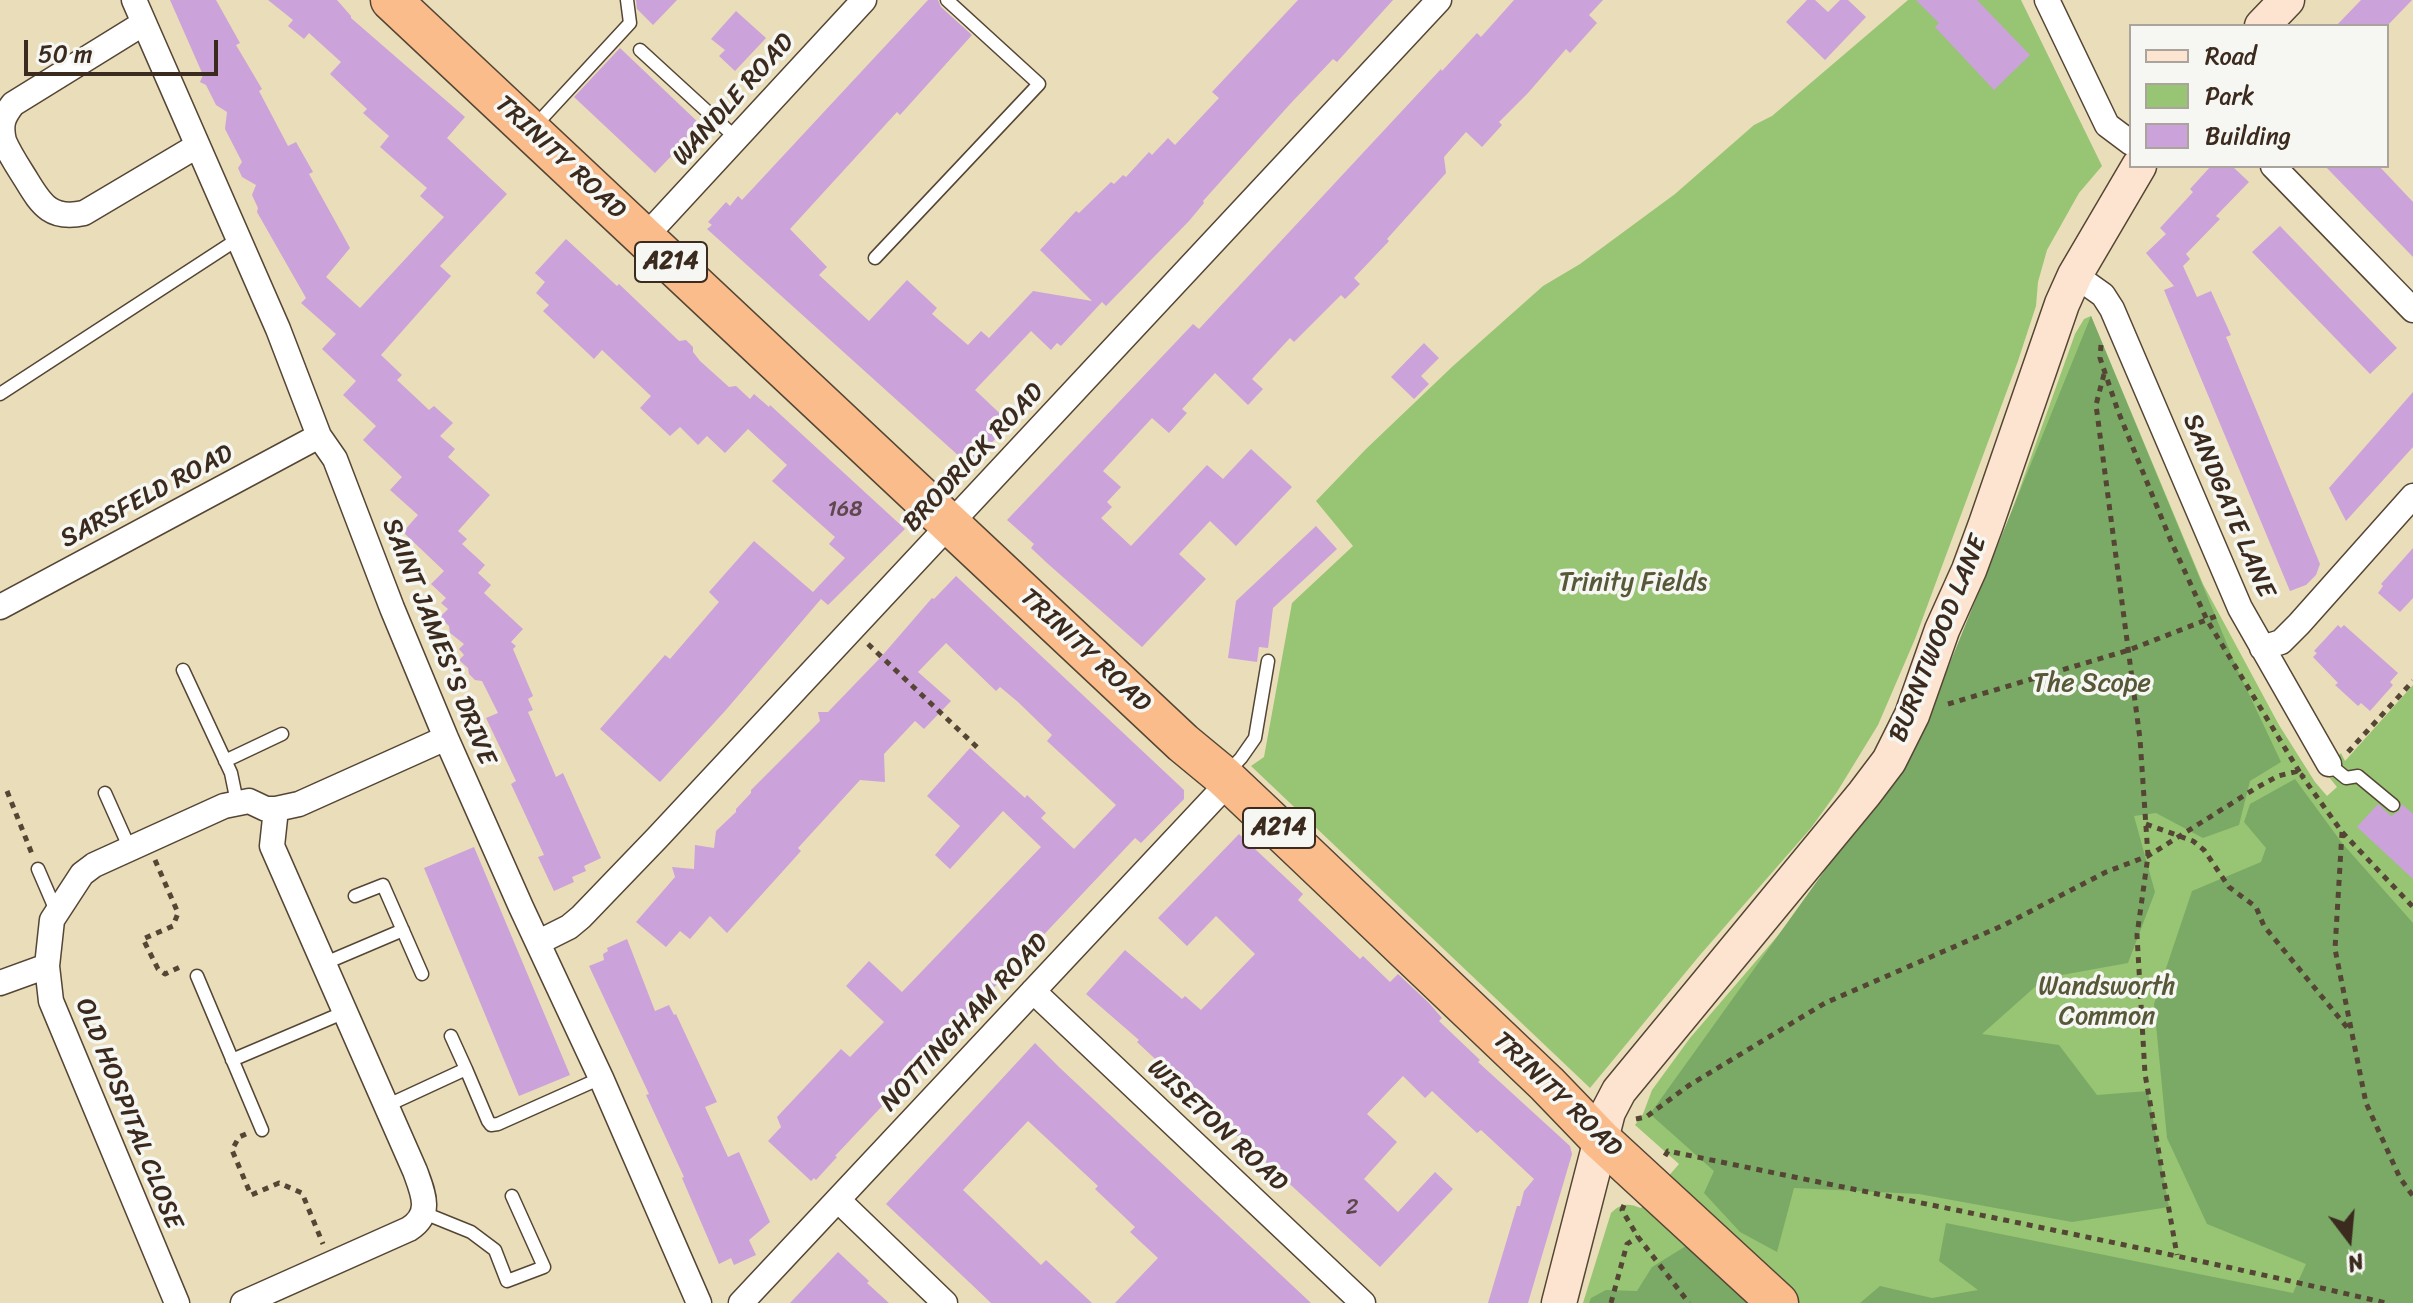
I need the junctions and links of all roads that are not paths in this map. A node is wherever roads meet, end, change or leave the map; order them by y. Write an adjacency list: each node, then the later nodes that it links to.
1 (134, 0): 9 (street, SAINT JAMES'S DRIVE)
2 (391, 0): 12 (highway, TRINITY ROAD / A214)
3 (627, 0): 12 (lane)
4 (864, 0): 13 (street, WANDLE ROAD)
5 (947, 0): 20 (lane)
6 (1439, 0): 26 (street, BRODRICK ROAD)
7 (2047, 0): 14 (street)
8 (2287, 0): 10 (main road)
9 (144, 23): 15 (street, SAINT JAMES'S DRIVE); 15 (street)
10 (2264, 24)
11 (640, 50): 13 (lane)
12 (531, 130): 18 (highway, TRINITY ROAD / A214)
13 (735, 137): 18 (street, WANDLE ROAD)
14 (2129, 142)
15 (197, 146): 19 (street, SAINT JAMES'S DRIVE)
16 (2138, 168): 21 (main road, BURNTWOOD LANE)
17 (2275, 168): 22 (street)
18 (645, 237): 26 (highway, TRINITY ROAD / A214)
19 (238, 239): 23 (lane); 24 (street, SAINT JAMES'S DRIVE)
20 (875, 258)
21 (2075, 275): 28 (street, SANDGATE LANE); 59 (main road, BURNTWOOD LANE)
22 (2413, 310)
23 (0, 394)
24 (319, 436): 27 (street, SARSFELD ROAD); 32 (street, SAINT JAMES'S DRIVE)
25 (2413, 496): 28 (street)
26 (950, 525): 35 (highway, TRINITY ROAD / A214); 45 (street, BRODRICK ROAD)
27 (0, 607)
28 (2262, 648): 34 (street, SANDGATE LANE)
29 (1268, 661): 35 (lane)
30 (183, 670): 33 (lane)
31 (282, 734): 33 (lane)
32 (446, 738): 39 (street); 45 (street, SAINT JAMES'S DRIVE)
33 (225, 761): 37 (lane)
34 (2327, 761): 38 (lane)
35 (1226, 779): 51 (street, NOTTINGHAM ROAD); 59 (highway, TRINITY ROAD / A214)
36 (105, 793): 40 (lane)
37 (237, 802): 39 (street); 40 (street, OLD HOSPITAL CLOSE)
38 (2393, 805)
39 (276, 809): 46 (street)
40 (138, 845): 43 (street, OLD HOSPITAL CLOSE)
41 (38, 869): 43 (lane)
42 (355, 896): 44 (lane)
43 (57, 913): 47 (street, OLD HOSPITAL CLOSE)
44 (403, 930): 46 (lane); 48 (lane)
45 (539, 942): 56 (street, SAINT JAMES'S DRIVE)
46 (323, 964): 52 (street)
47 (47, 966): 50 (street); 63 (street, OLD HOSPITAL CLOSE)
48 (422, 974)
49 (197, 976): 54 (lane)
50 (0, 983)
51 (1033, 991): 61 (street, NOTTINGHAM ROAD); 68 (street, WISETON ROAD)
52 (345, 1012): 54 (lane); 57 (street)
53 (451, 1036): 55 (lane)
54 (232, 1060): 58 (lane)
55 (466, 1069): 56 (lane); 57 (lane)
56 (601, 1078): 65 (street, SAINT JAMES'S DRIVE)
57 (386, 1106): 62 (street)
58 (262, 1130)
59 (1618, 1130): 69 (main road, BURNTWOOD LANE); 70 (highway, TRINITY ROAD / A214)
60 (512, 1196): 62 (lane)
61 (838, 1200): 66 (street, NOTTINGHAM ROAD); 67 (street)
62 (424, 1213): 64 (street)
63 (177, 1303)
64 (243, 1303)
65 (699, 1303)
66 (741, 1303)
67 (945, 1303)
68 (1363, 1303)
69 (1559, 1303)
70 (1778, 1303)

